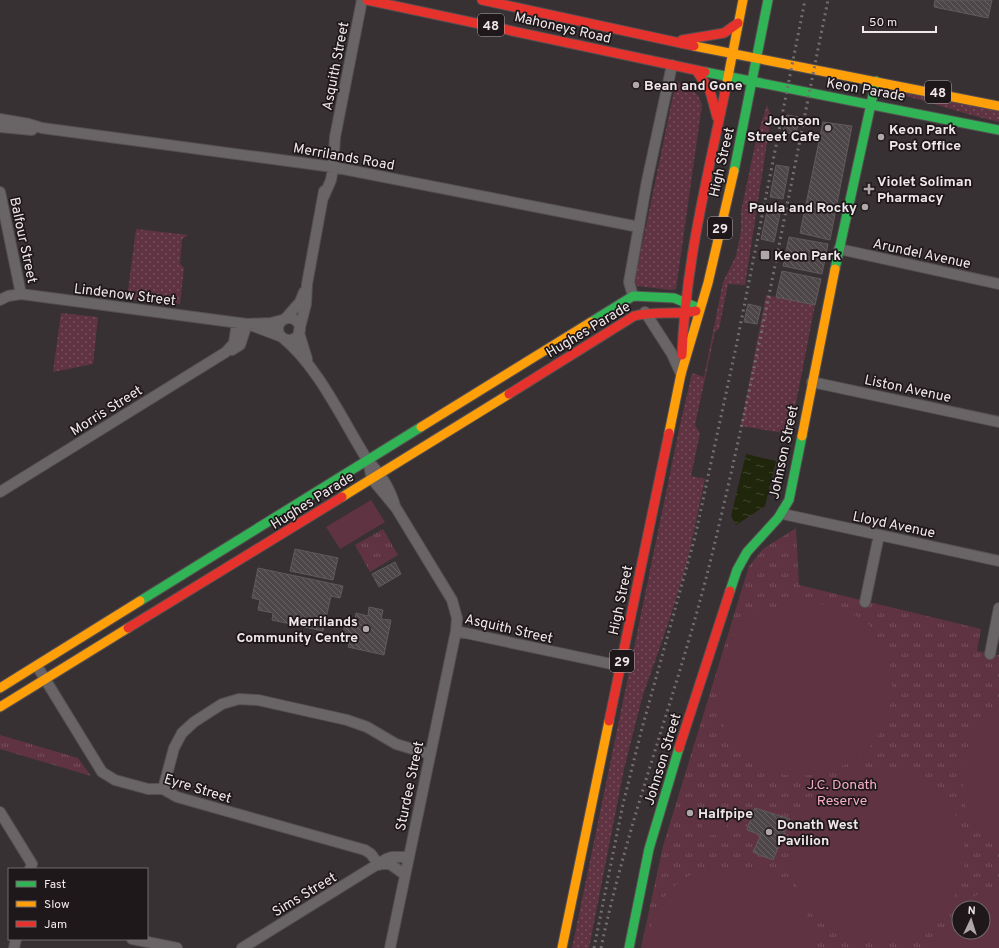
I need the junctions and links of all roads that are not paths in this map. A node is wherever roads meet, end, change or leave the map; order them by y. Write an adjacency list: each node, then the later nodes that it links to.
1 (362, 0): 24 (street, Asquith Street)
2 (367, 0): 10 (main road, Mahoneys Road / 48)
3 (482, 0): 7 (main road, Mahoneys Road / 48)
4 (743, 0): 6 (main road, High Street / 29)
5 (768, 0): 11 (main road, High Street / 29)
6 (738, 23): 8 (main road); 9 (main road, High Street / 29)
7 (636, 32): 8 (main road, Mahoneys Road / 48); 10 (main road)
8 (677, 41): 9 (main road, Mahoneys Road / 48)
9 (732, 53): 11 (main road, Mahoneys Road / 48); 14 (main road, High Street / 29)
10 (625, 55): 12 (main road, Mahoneys Road / 48)
11 (756, 58): 15 (main road, Keon Parade / 48); 16 (main road, High Street / 29)
12 (672, 65): 13 (main road, Mahoneys Road / 48); 26 (street)
13 (696, 70): 14 (main road, Mahoneys Road / 48); 19 (main road)
14 (727, 77): 16 (main road, Mahoneys Road / 48); 19 (main road, High Street / 29)
15 (876, 81): 17 (main road, Johnson Street); 18 (main road, Keon Parade / 48)
16 (752, 82): 17 (main road, Keon Parade / 48); 34 (main road, High Street / 29)
17 (870, 104): 23 (main road, Keon Parade / 48); 27 (main road, Johnson Street)
18 (999, 106)
19 (718, 118): 33 (main road, High Street / 29)
20 (0, 119): 22 (street, Merrilands Road)
21 (0, 127): 22 (street, Merrilands Road)
22 (42, 128): 24 (street, Merrilands Road)
23 (999, 130)
24 (330, 166): 26 (street, Merrilands Road); 28 (street, Asquith Street)
25 (0, 192): 30 (street, Balfour Street)
26 (639, 227): 31 (street)
27 (839, 249): 29 (street, Arundel Avenue); 45 (main road, Johnson Street)
28 (307, 284): 37 (street, Asquith Street); 40 (street, Asquith Street)
29 (999, 284)
30 (21, 294): 32 (street, Lindenow Street); 39 (street, Lindenow Street)
31 (633, 296): 33 (main road, Hughes Parade); 38 (main road, Hughes Parade)
32 (0, 300)
33 (687, 300): 34 (main road, Hughes Parade); 36 (main road, High Street / 29)
34 (700, 309): 36 (main road, Hughes Parade); 44 (main road, High Street / 29)
35 (645, 312): 36 (main road, Hughes Parade); 41 (main road, Hughes Parade); 44 (street)
36 (684, 314): 44 (main road, High Street / 29)
37 (284, 319): 39 (street, Lindenow Street); 40 (street); 42 (street)
38 (598, 319): 41 (main road); 47 (main road, Hughes Parade)
39 (242, 323): 42 (street, Lindenow Street); 50 (street, Morris Street)
40 (299, 332): 42 (street); 43 (street, Asquith Street)
41 (607, 333): 48 (main road, Hughes Parade)
42 (282, 338): 43 (street, Asquith Street)
43 (309, 364): 47 (street, Asquith Street)
44 (681, 374): 62 (main road, High Street / 29)
45 (812, 382): 46 (street, Liston Avenue); 52 (main road, Johnson Street)
46 (999, 422)
47 (368, 461): 48 (street, Asquith Street); 49 (street, Asquith Street); 53 (main road, Hughes Parade)
48 (381, 473): 49 (main road, Hughes Parade); 51 (street, Asquith Street)
49 (372, 479): 51 (street, Asquith Street); 55 (main road, Hughes Parade)
50 (0, 492)
51 (396, 508): 59 (street, Asquith Street)
52 (783, 514): 54 (street, Lloyd Avenue); 78 (main road, Johnson Street)
53 (254, 531): 55 (main road, Hughes Parade); 61 (main road, Hughes Parade)
54 (879, 535): 56 (street, Lloyd Avenue); 57 (street)
55 (263, 546): 63 (main road, Hughes Parade)
56 (999, 561)
57 (865, 602)
58 (999, 608): 60 (street)
59 (456, 631): 62 (street, Asquith Street); 66 (street, Sturdee Street)
60 (990, 654)
61 (37, 666): 63 (street, Eyre Street); 64 (main road, Hughes Parade)
62 (621, 666): 77 (main road, High Street / 29)
63 (45, 680): 65 (main road, Hughes Parade); 67 (street, Eyre Street)
64 (0, 688)
65 (0, 707)
66 (429, 754): 67 (street); 69 (street, Sturdee Street)
67 (163, 789): 70 (street, Eyre Street)
68 (0, 812): 71 (street)
69 (408, 857): 70 (street, Sims Street); 72 (street, Sturdee Street)
70 (380, 864): 72 (street); 75 (street, Sims Street)
71 (30, 868)
72 (404, 874): 76 (street, Sturdee Street)
73 (137, 940): 74 (street)
74 (177, 948)
75 (242, 948)
76 (390, 948)
77 (562, 948)
78 (629, 948)

